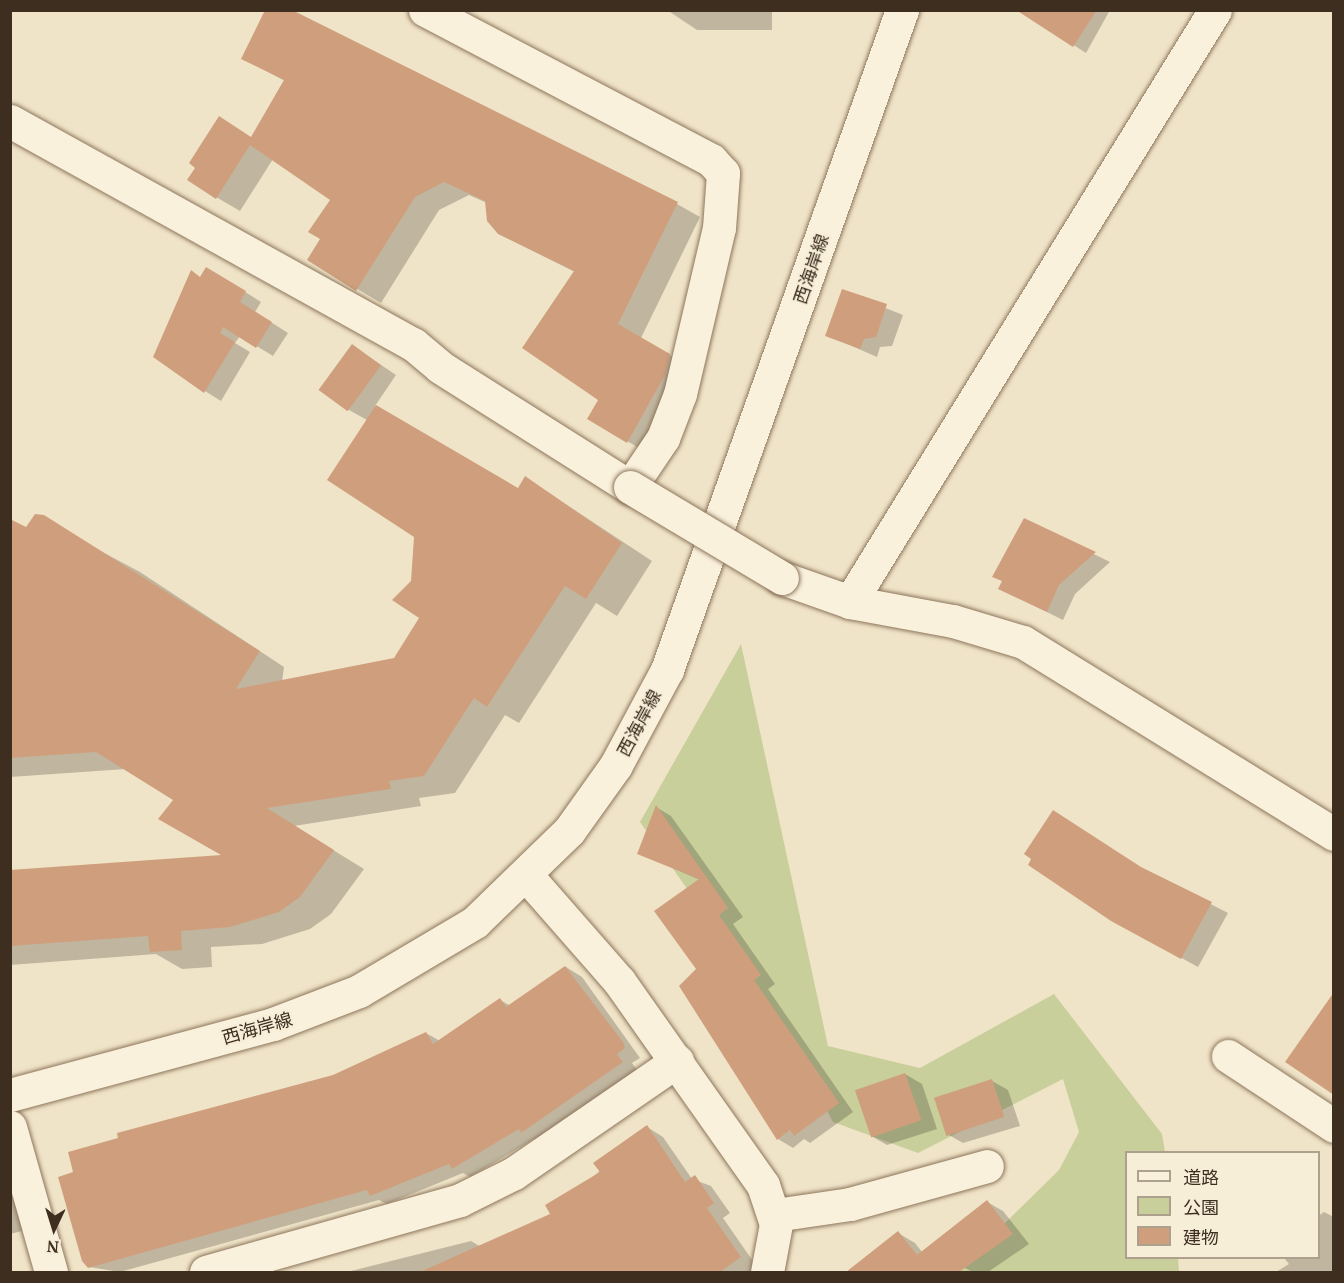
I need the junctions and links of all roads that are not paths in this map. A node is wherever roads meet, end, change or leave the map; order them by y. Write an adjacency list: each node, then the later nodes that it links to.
1 (424, 10): 5 (street)
2 (902, 10): 8 (street, 西海岸線)
3 (1215, 10): 6 (street)
4 (10, 121): 5 (street)
5 (630, 487): 6 (street, bridge)
6 (850, 602): 7 (street)
7 (1334, 834)
8 (527, 876): 10 (street); 11 (street, 西海岸線)
9 (1228, 1056): 12 (street)
10 (677, 1061): 15 (street); 17 (street)
11 (10, 1095)
12 (1334, 1126)
13 (10, 1127): 16 (street)
14 (987, 1166): 15 (street)
15 (775, 1215): 18 (street)
16 (51, 1272)
17 (206, 1272)
18 (767, 1272)

